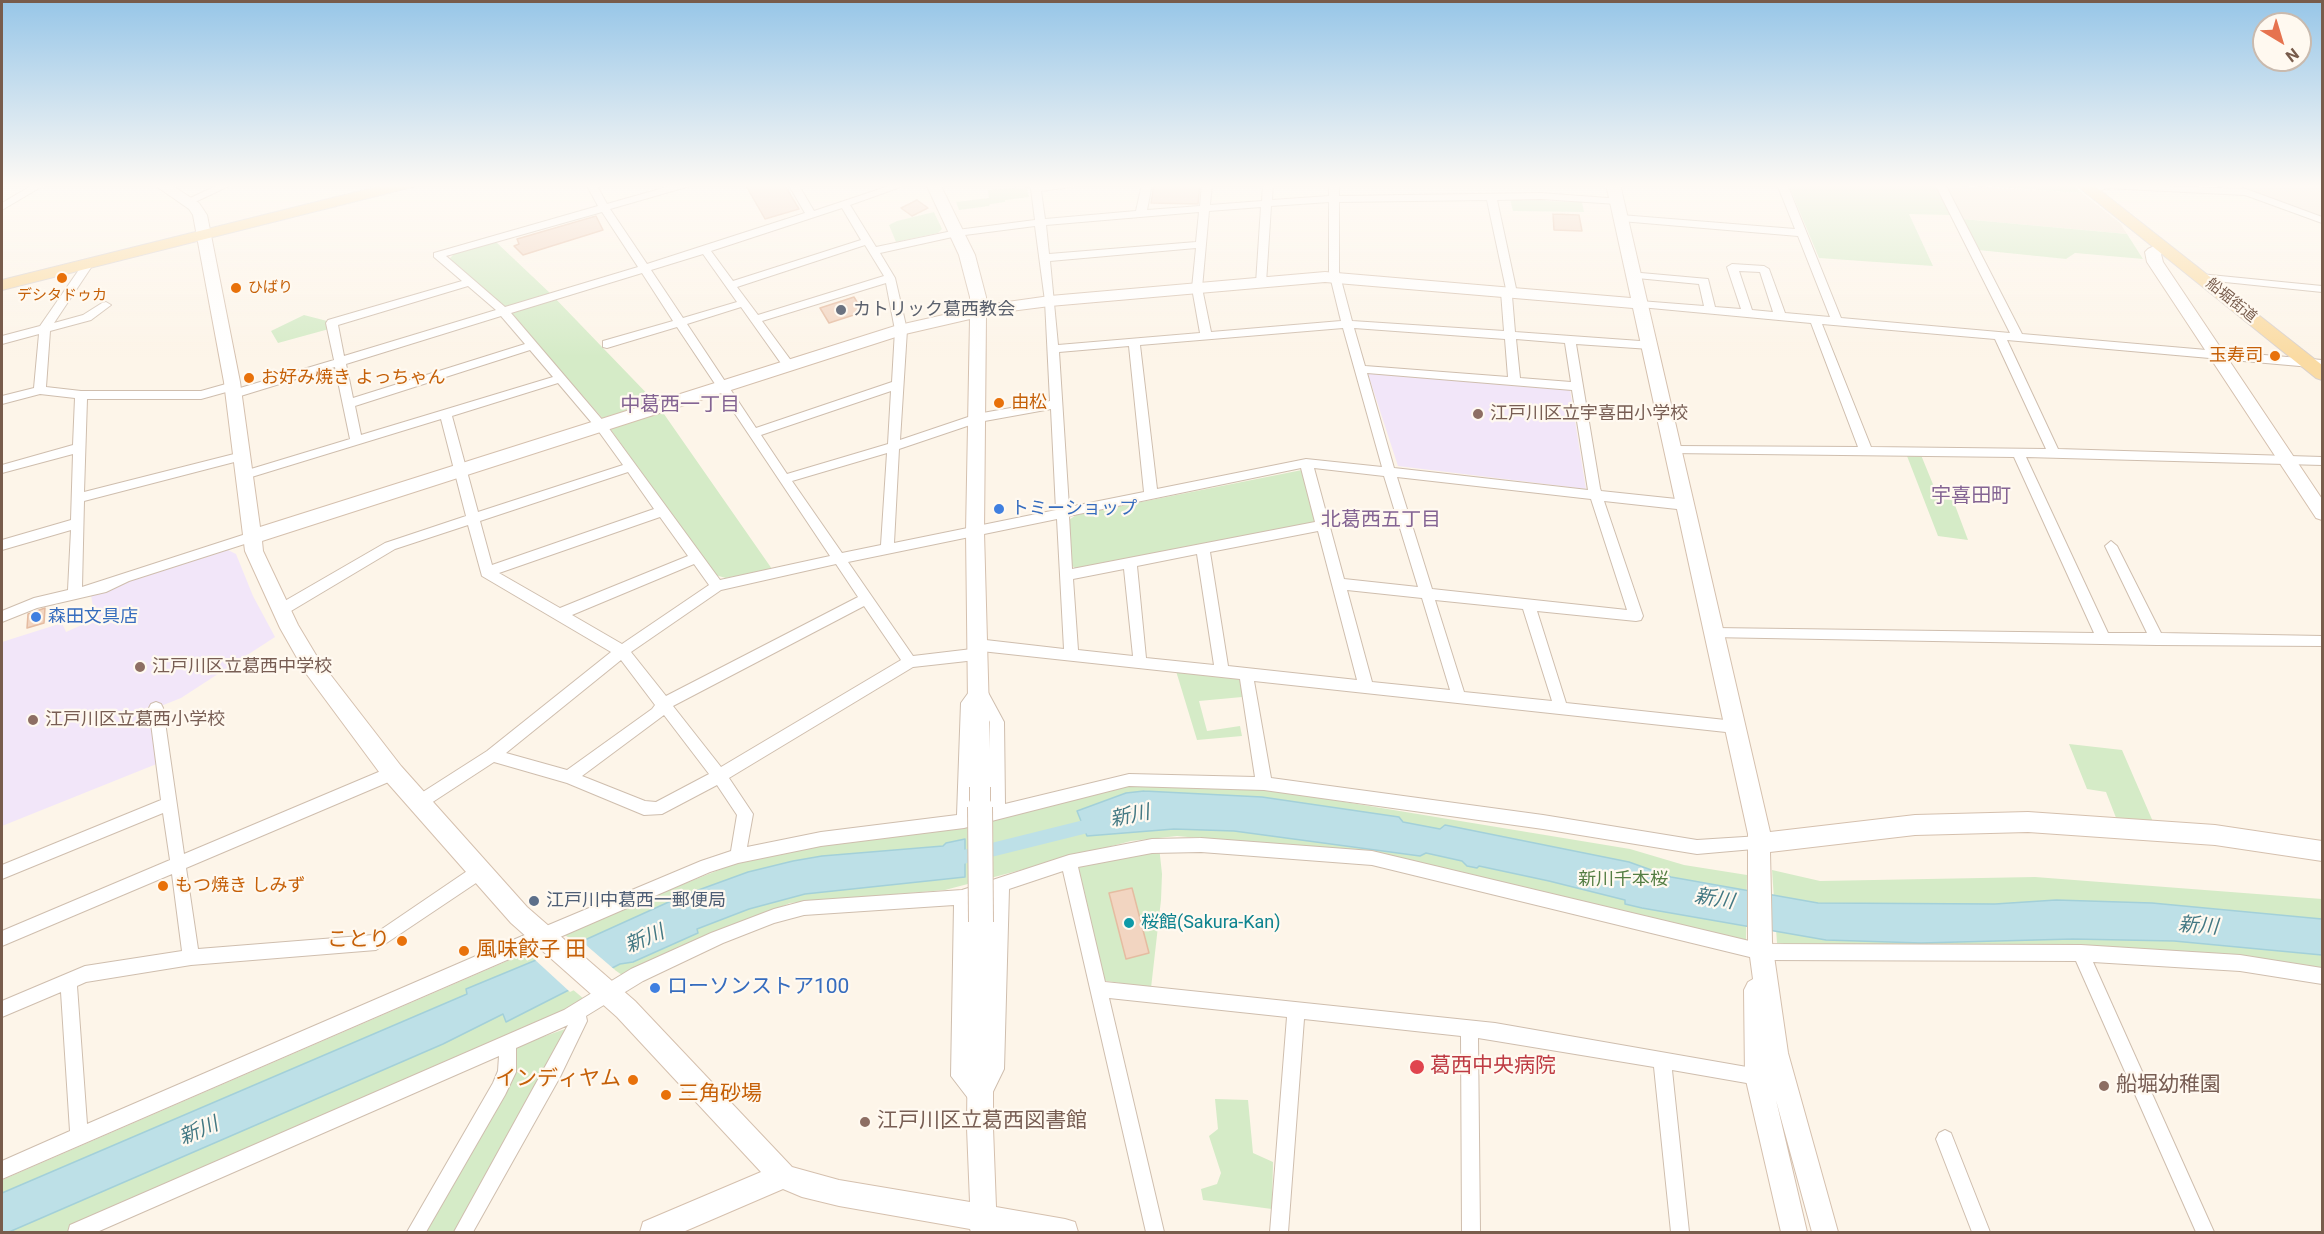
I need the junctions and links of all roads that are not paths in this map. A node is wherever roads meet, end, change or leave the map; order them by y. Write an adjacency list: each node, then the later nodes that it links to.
1 (159, 242): 30 (main road)
2 (166, 242): 24 (main road)
3 (206, 242): 77 (street)
4 (483, 242): 31 (street)
5 (627, 242): 25 (street)
6 (731, 242): 22 (street)
7 (868, 242): 20 (street)
8 (900, 242): 20 (street)
9 (961, 242): 44 (street)
10 (1043, 242): 23 (street)
11 (1199, 242): 19 (street)
12 (1264, 242): 32 (street)
13 (1335, 242): 29 (street)
14 (1500, 242): 37 (street)
15 (1626, 242): 40 (street)
16 (1805, 242): 49 (street)
17 (1969, 242): 57 (street)
18 (2155, 242): 21 (main road, 船堀街道)
19 (1199, 245): 23 (street); 35 (street)
20 (871, 246): 28 (street); 34 (street)
21 (2162, 248): 27 (main road, 船堀街道); 65 (street)
22 (705, 250): 25 (street); 34 (street)
23 (1045, 258): 38 (street)
24 (89, 263): 33 (main road); 52 (street)
25 (644, 268): 43 (street); 50 (street)
26 (1641, 276): 42 (street)
27 (2200, 277): 36 (street); 67 (main road, 船堀街道)
28 (890, 278): 47 (street); 53 (street)
29 (1335, 278): 32 (street); 37 (street); 51 (street)
30 (2, 279)
31 (468, 283): 43 (street); 66 (street)
32 (1261, 283): 35 (street)
33 (2, 285)
34 (731, 285): 39 (street)
35 (1197, 288): 38 (street); 56 (street)
36 (2322, 289)
37 (1509, 292): 40 (street); 54 (street)
38 (1050, 301): 44 (street); 64 (street)
39 (744, 303): 47 (street); 50 (street)
40 (1640, 304): 42 (street); 63 (street)
41 (105, 305): 52 (street)
42 (1710, 309): 45 (street)
43 (503, 311): 62 (street); 66 (street)
44 (978, 311): 53 (street); 83 (street)
45 (1747, 312): 46 (street); 46 (street)
46 (1780, 316): 48 (street)
47 (756, 319): 68 (street)
48 (1815, 319): 49 (street); 90 (street)
49 (1837, 321): 55 (street)
50 (681, 322): 61 (street); 74 (street)
51 (1347, 324): 54 (street); 56 (street); 69 (street)
52 (45, 328): 58 (street); 76 (street)
53 (901, 330): 68 (street); 73 (street)
54 (1509, 335): 59 (street); 72 (street)
55 (1999, 335): 57 (street); 92 (street)
56 (1206, 336): 60 (street)
57 (2018, 337): 65 (street)
58 (2, 340)
59 (1570, 340): 63 (street); 75 (street)
60 (1134, 342): 64 (street); 102 (street)
61 (607, 344)
62 (532, 345): 71 (street); 80 (street)
63 (1650, 345): 89 (street)
64 (1053, 349): 81 (street)
65 (2216, 355): 67 (street); 93 (street)
66 (340, 362): 77 (street); 80 (street)
67 (2316, 364): 70 (main road, 船堀街道)
68 (789, 366): 74 (street)
69 (1360, 369): 72 (street); 100 (street)
70 (2322, 374)
71 (560, 379): 82 (street); 84 (street)
72 (1514, 380): 75 (street)
73 (896, 385): 85 (street); 87 (street)
74 (722, 386): 84 (street); 85 (street)
75 (1577, 386): 103 (street)
76 (40, 390): 78 (street); 79 (street)
77 (233, 390): 78 (street); 96 (street)
78 (81, 395): 88 (street)
79 (2, 400)
80 (348, 404): 86 (street)
81 (1056, 404): 83 (street); 107 (street)
82 (446, 414): 86 (street); 99 (street)
83 (977, 418): 87 (street); 112 (street)
84 (601, 426): 97 (street); 99 (street)
85 (753, 433): 101 (street)
86 (356, 441): 96 (street)
87 (893, 447): 101 (street); 116 (street)
88 (78, 448): 98 (street); 104 (street)
89 (1674, 450): 90 (street); 105 (street)
90 (1866, 451): 91 (street)
91 (2018, 453): 92 (street); 133 (street)
92 (2055, 453): 93 (street)
93 (2286, 460): 94 (street); 108 (street)
94 (2322, 461)
95 (1306, 463): 100 (street); 102 (street); 111 (street)
96 (244, 465): 104 (street); 113 (street)
97 (631, 466): 106 (street); 109 (street)
98 (2, 469)
99 (460, 470): 109 (street); 113 (street)
100 (1389, 471): 103 (street); 126 (street)
101 (784, 479): 119 (street)
102 (1151, 495): 107 (street)
103 (1597, 496): 105 (street); 128 (street)
104 (79, 498): 110 (street)
105 (1686, 505): 132 (street)
106 (662, 511): 118 (street); 121 (street)
107 (1063, 513): 112 (street); 122 (street)
108 (2322, 513)
109 (473, 518): 121 (street); 129 (street)
110 (78, 523): 114 (street); 125 (street)
111 (1322, 525): 117 (street); 123 (street)
112 (975, 531): 116 (street); 136 (street)
113 (252, 537): 125 (street); 129 (street)
114 (2, 545)
115 (2111, 546): 134 (street)
116 (887, 548): 119 (street)
117 (1203, 548): 120 (street); 141 (street)
118 (696, 558): 124 (street); 130 (street)
119 (840, 558): 124 (street); 127 (street)
120 (1130, 562): 122 (street); 140 (street)
121 (487, 572): 130 (street)
122 (1067, 575): 138 (street)
123 (1340, 584): 126 (street); 143 (street)
124 (717, 586): 137 (street)
125 (75, 593): 131 (street)
126 (1427, 594): 128 (street); 145 (street)
127 (867, 598): 139 (street); 146 (street)
128 (1528, 604): 148 (street)
129 (281, 610): 151 (street)
130 (561, 614): 137 (street)
131 (2, 617)
132 (1714, 633): 133 (street); 149 (street)
133 (2104, 639): 134 (street)
134 (2157, 640): 135 (street)
135 (2322, 641)
136 (976, 649): 138 (street); 139 (street); 144 (street)
137 (622, 651): 146 (street); 150 (street)
138 (1071, 655): 140 (street)
139 (910, 662): 152 (street)
140 (1140, 662): 141 (street)
141 (1222, 671): 142 (street)
142 (1246, 674): 143 (street); 154 (street)
143 (1366, 687): 145 (street)
144 (979, 689): 157 (street); 158 (street); 184 (street, bridge)
145 (1459, 697): 148 (street)
146 (664, 704): 152 (street); 153 (street)
147 (156, 708): 156 (street)
148 (1561, 708): 149 (street)
149 (1734, 726): 159 (street)
150 (492, 754): 153 (street); 155 (street)
151 (393, 773): 155 (street); 163 (street)
152 (719, 776): 153 (street); 161 (street)
153 (569, 777)
154 (1264, 784): 157 (street); 159 (street)
155 (420, 802): 165 (street)
156 (170, 803): 163 (street); 164 (street)
157 (997, 813): 158 (street)
158 (964, 821): 161 (street)
159 (1760, 843): 160 (street); 170 (street)
160 (2322, 851)
161 (738, 856): 168 (street)
162 (1069, 862): 166 (street); 170 (street); 175 (street)
163 (179, 864): 169 (street); 172 (street)
164 (2, 872)
165 (479, 872): 168 (street); 172 (street)
166 (1001, 884): 167 (street); 184 (street)
167 (962, 897): 176 (street); 184 (street)
168 (545, 938): 176 (street); 185 (street)
169 (2, 939)
170 (1761, 947): 171 (street); 183 (street); 200 (street)
171 (2081, 953): 173 (street); 202 (street)
172 (191, 957): 174 (street)
173 (2322, 976)
174 (68, 980): 177 (street); 185 (street)
175 (1097, 989): 178 (street); 195 (street)
176 (604, 990): 179 (street); 188 (street)
177 (2, 1009)
178 (1296, 1009): 180 (street); 196 (street)
179 (576, 1013): 181 (street); 192 (street)
180 (1469, 1029): 182 (street); 197 (street)
181 (508, 1042): 190 (street); 191 (street)
182 (1662, 1061): 183 (street); 198 (street)
183 (1758, 1076): 199 (street)
184 (980, 1100): 189 (street)
185 (79, 1136): 187 (street)
186 (1945, 1139): 201 (street)
187 (2, 1170)
188 (783, 1176): 189 (street); 193 (street)
189 (984, 1225): 194 (street)
190 (77, 1233)
191 (416, 1233)
192 (463, 1233)
193 (653, 1233)
194 (1065, 1233)
195 (1155, 1233)
196 (1279, 1233)
197 (1471, 1233)
198 (1680, 1233)
199 (1794, 1233)
200 (1825, 1233)
201 (1981, 1233)
202 (2205, 1233)

